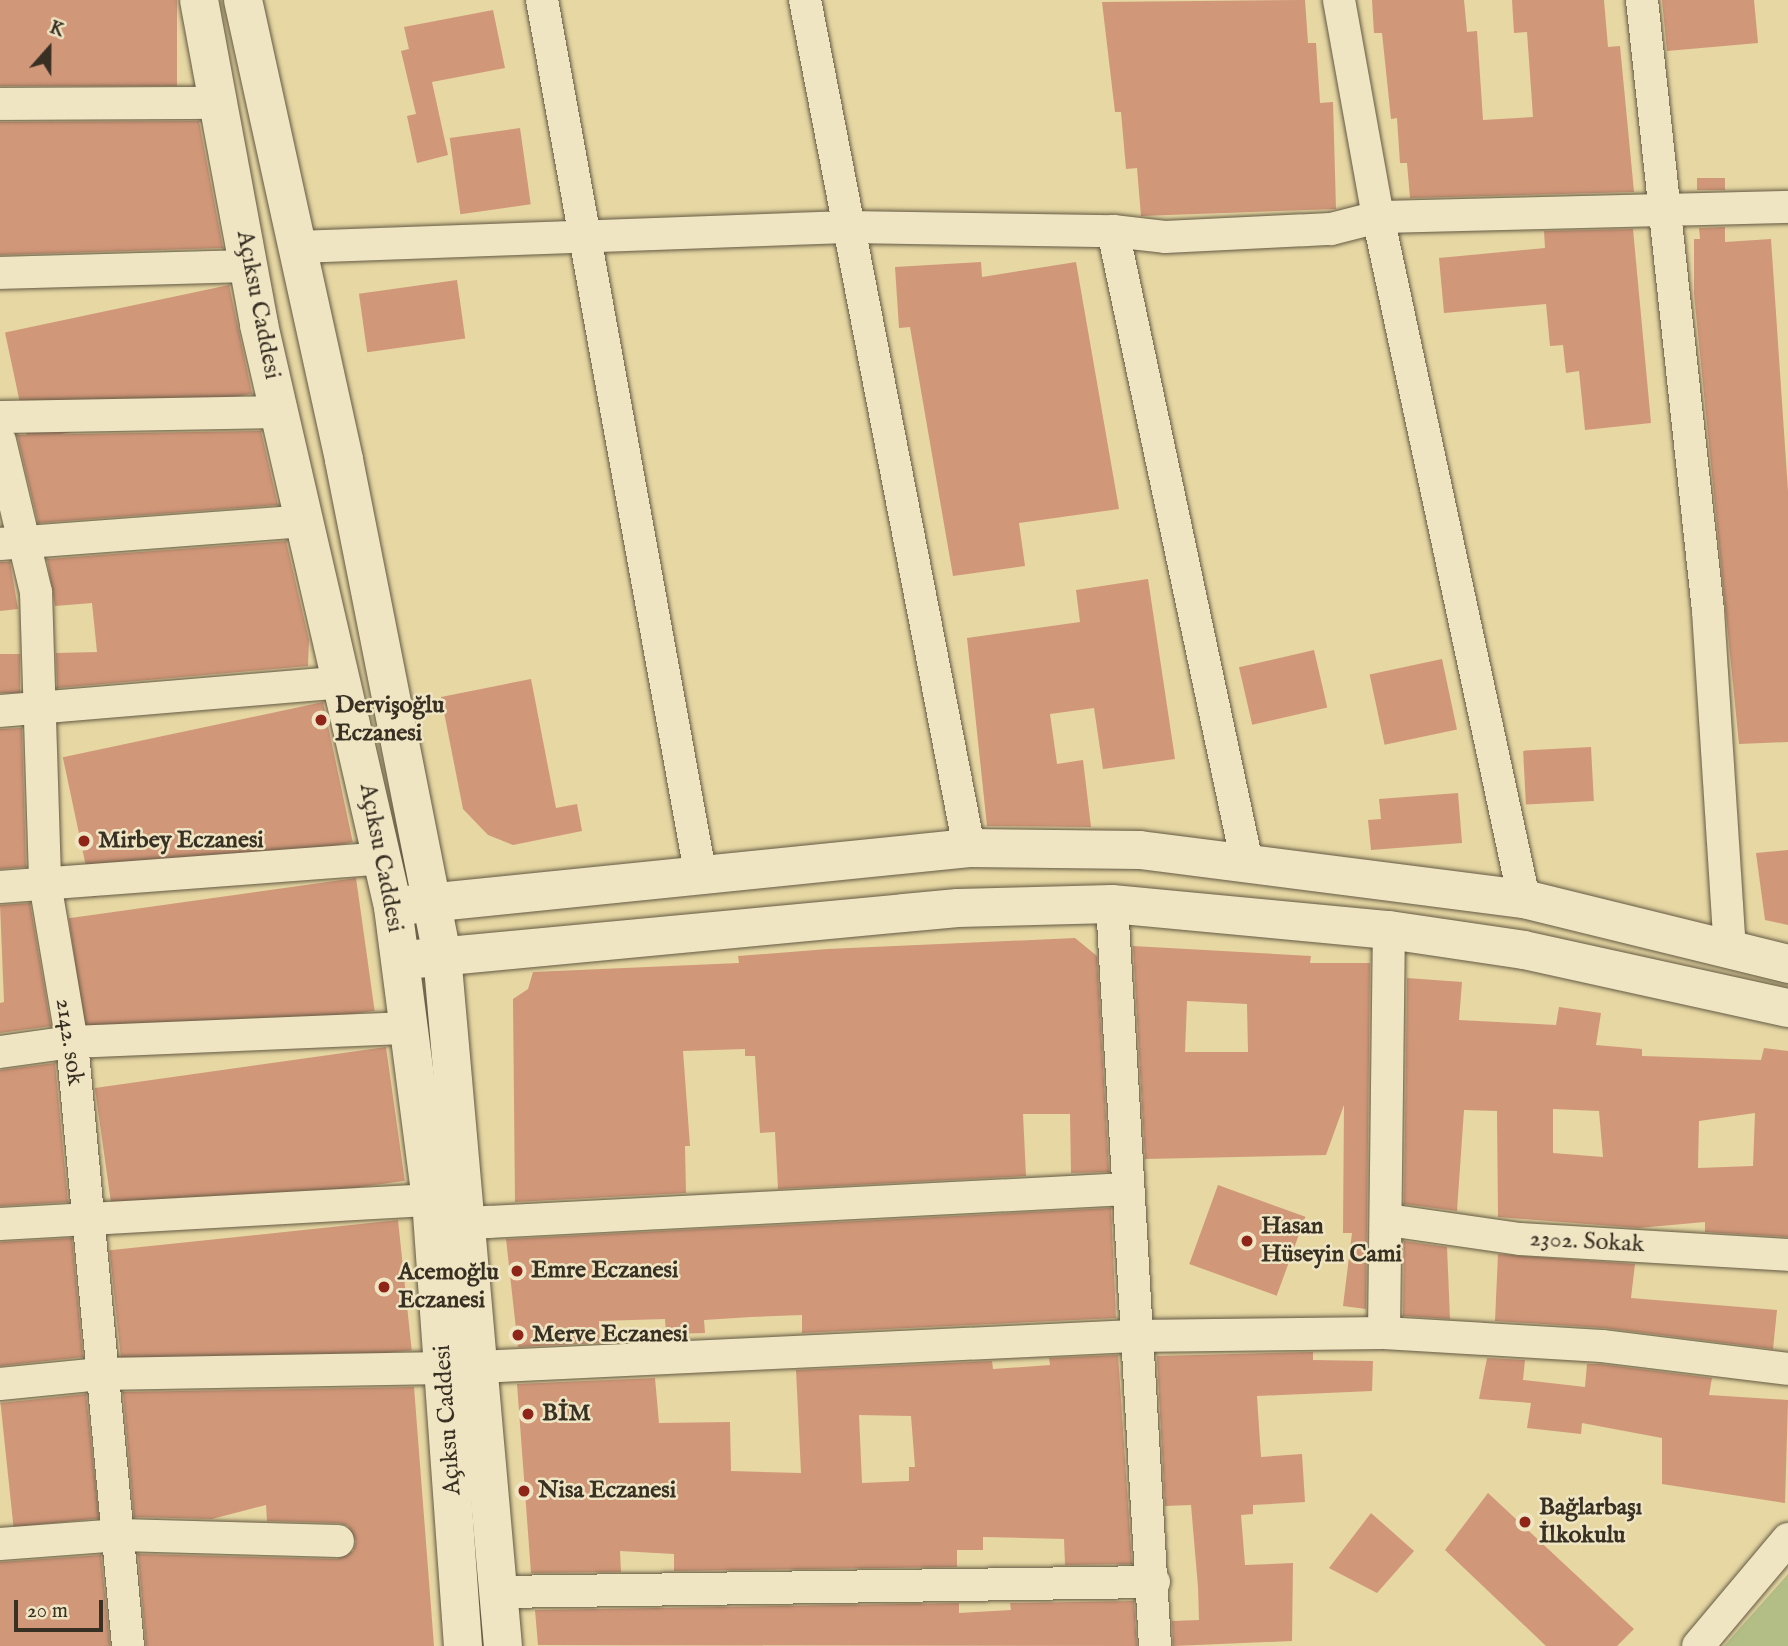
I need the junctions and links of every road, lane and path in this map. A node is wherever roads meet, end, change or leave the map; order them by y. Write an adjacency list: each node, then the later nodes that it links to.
1 (200, 0): 7 (main road, Açıksu Caddesi)
2 (243, 0): 15 (main road, Açıksu Caddesi)
3 (542, 0): 14 (street)
4 (805, 0): 12 (street)
5 (1339, 0): 11 (street)
6 (1642, 0): 10 (street)
7 (219, 103): 8 (street); 16 (main road, Açıksu Caddesi)
8 (0, 104)
9 (1788, 206): 10 (street)
10 (1664, 212): 11 (street); 37 (street)
11 (1378, 217): 13 (street); 32 (street)
12 (848, 227): 13 (street); 14 (street); 26 (street)
13 (1113, 231): 28 (street)
14 (586, 240): 15 (street); 29 (street)
15 (297, 247): 33 (main road, Açıksu Caddesi)
16 (250, 266): 17 (street); 18 (main road, Açıksu Caddesi)
17 (0, 272)
18 (279, 412): 19 (street); 21 (main road, Açıksu Caddesi)
19 (0, 417)
20 (0, 441): 22 (street, 2142. sok)
21 (305, 521): 22 (street); 23 (main road, Açıksu Caddesi)
22 (14, 542): 24 (street, 2142. sok)
23 (343, 682): 24 (street); 27 (main road, Açıksu Caddesi)
24 (40, 706): 25 (street); 30 (street, 2142. sok)
25 (0, 711)
26 (969, 848): 28 (main road); 29 (main road)
27 (384, 858): 30 (street); 35 (main road, Açıksu Caddesi)
28 (1247, 863): 32 (main road)
29 (700, 872): 33 (main road)
30 (45, 883): 31 (street); 43 (street, 2142. sok)
31 (0, 887)
32 (1524, 899): 37 (main road)
33 (432, 901): 35 (main road); 38 (main road, Açıksu Caddesi)
34 (1112, 904): 36 (main road); 38 (main road); 45 (street)
35 (393, 907): 39 (main road, Açıksu Caddesi)
36 (1389, 930): 41 (main road); 48 (street)
37 (1730, 949): 40 (main road)
38 (442, 956): 39 (main road); 49 (main road, Açıksu Caddesi)
39 (400, 960): 42 (main road, Açıksu Caddesi)
40 (1788, 964)
41 (1788, 1008)
42 (409, 1028): 43 (street); 46 (main road, Açıksu Caddesi)
43 (72, 1042): 44 (street); 47 (street, 2142. sok)
44 (0, 1052)
45 (1127, 1189): 49 (street); 53 (street)
46 (432, 1200): 47 (street); 54 (main road, Açıksu Caddesi)
47 (87, 1216): 50 (street); 56 (street, 2142. sok)
48 (1388, 1220): 51 (street, 2302. Sokak); 52 (street)
49 (468, 1223): 54 (main road, Açıksu Caddesi)
50 (0, 1224)
51 (1788, 1255)
52 (1384, 1333): 53 (street); 55 (street)
53 (1133, 1336): 54 (street); 62 (street)
54 (461, 1368): 56 (street); 63 (main road, Açıksu Caddesi); 65 (main road, Açıksu Caddesi)
55 (1788, 1369)
56 (101, 1374): 57 (street); 58 (street, 2142. sok)
57 (0, 1384)
58 (120, 1535): 60 (street); 61 (street); 64 (street, 2142. sok)
59 (1788, 1539): 68 (street)
60 (338, 1541)
61 (0, 1544)
62 (1154, 1582): 63 (street); 67 (street)
63 (500, 1592): 66 (main road, Açıksu Caddesi)
64 (128, 1646)
65 (463, 1646)
66 (503, 1646)
67 (1155, 1646)
68 (1698, 1646)

